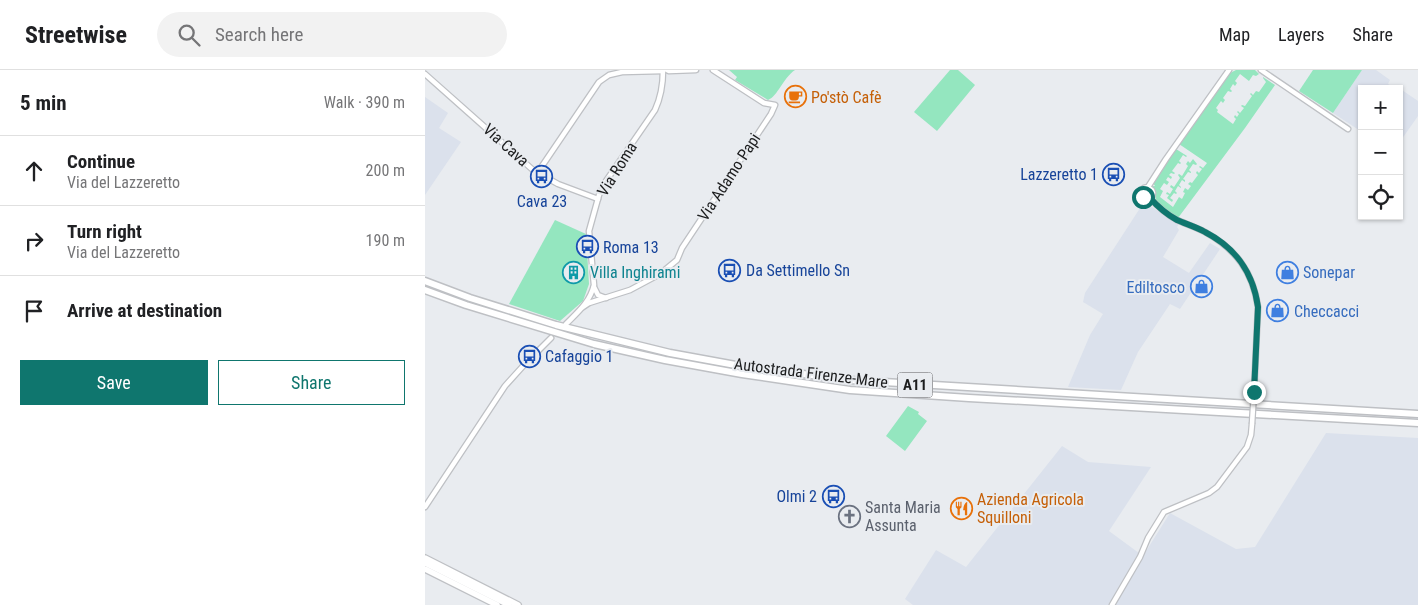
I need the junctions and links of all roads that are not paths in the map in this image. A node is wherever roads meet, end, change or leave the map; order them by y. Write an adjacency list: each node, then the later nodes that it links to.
1 (696, 70): 5 (street)
2 (713, 70): 15 (street, Via Adamo Papi)
3 (1229, 70): 9 (street)
4 (1261, 70): 7 (street)
5 (665, 71): 8 (street); 11 (street, Via Roma)
6 (425, 74): 8 (street, Via Cava)
7 (1348, 130)
8 (538, 172): 11 (street, Via Cava)
9 (1149, 188): 10 (street); 10 (street)
10 (1151, 198): 28 (street, bridge)
11 (598, 199): 13 (street, Via Roma)
12 (425, 281): 19 (highway, Autostrada Firenze-Mare / A11)
13 (594, 285): 15 (street); 16 (street)
14 (425, 290): 20 (highway, Autostrada Firenze-Mare / A11)
15 (607, 298): 16 (street, Via Adamo Papi)
16 (583, 307): 17 (street)
17 (566, 324)
18 (551, 338): 21 (street)
19 (1418, 414)
20 (1418, 423)
21 (425, 507)
22 (425, 558): 27 (main road)
23 (425, 563): 26 (main road)
24 (425, 569): 25 (main road)
25 (497, 605)
26 (509, 605)
27 (518, 605)
28 (1112, 605)

